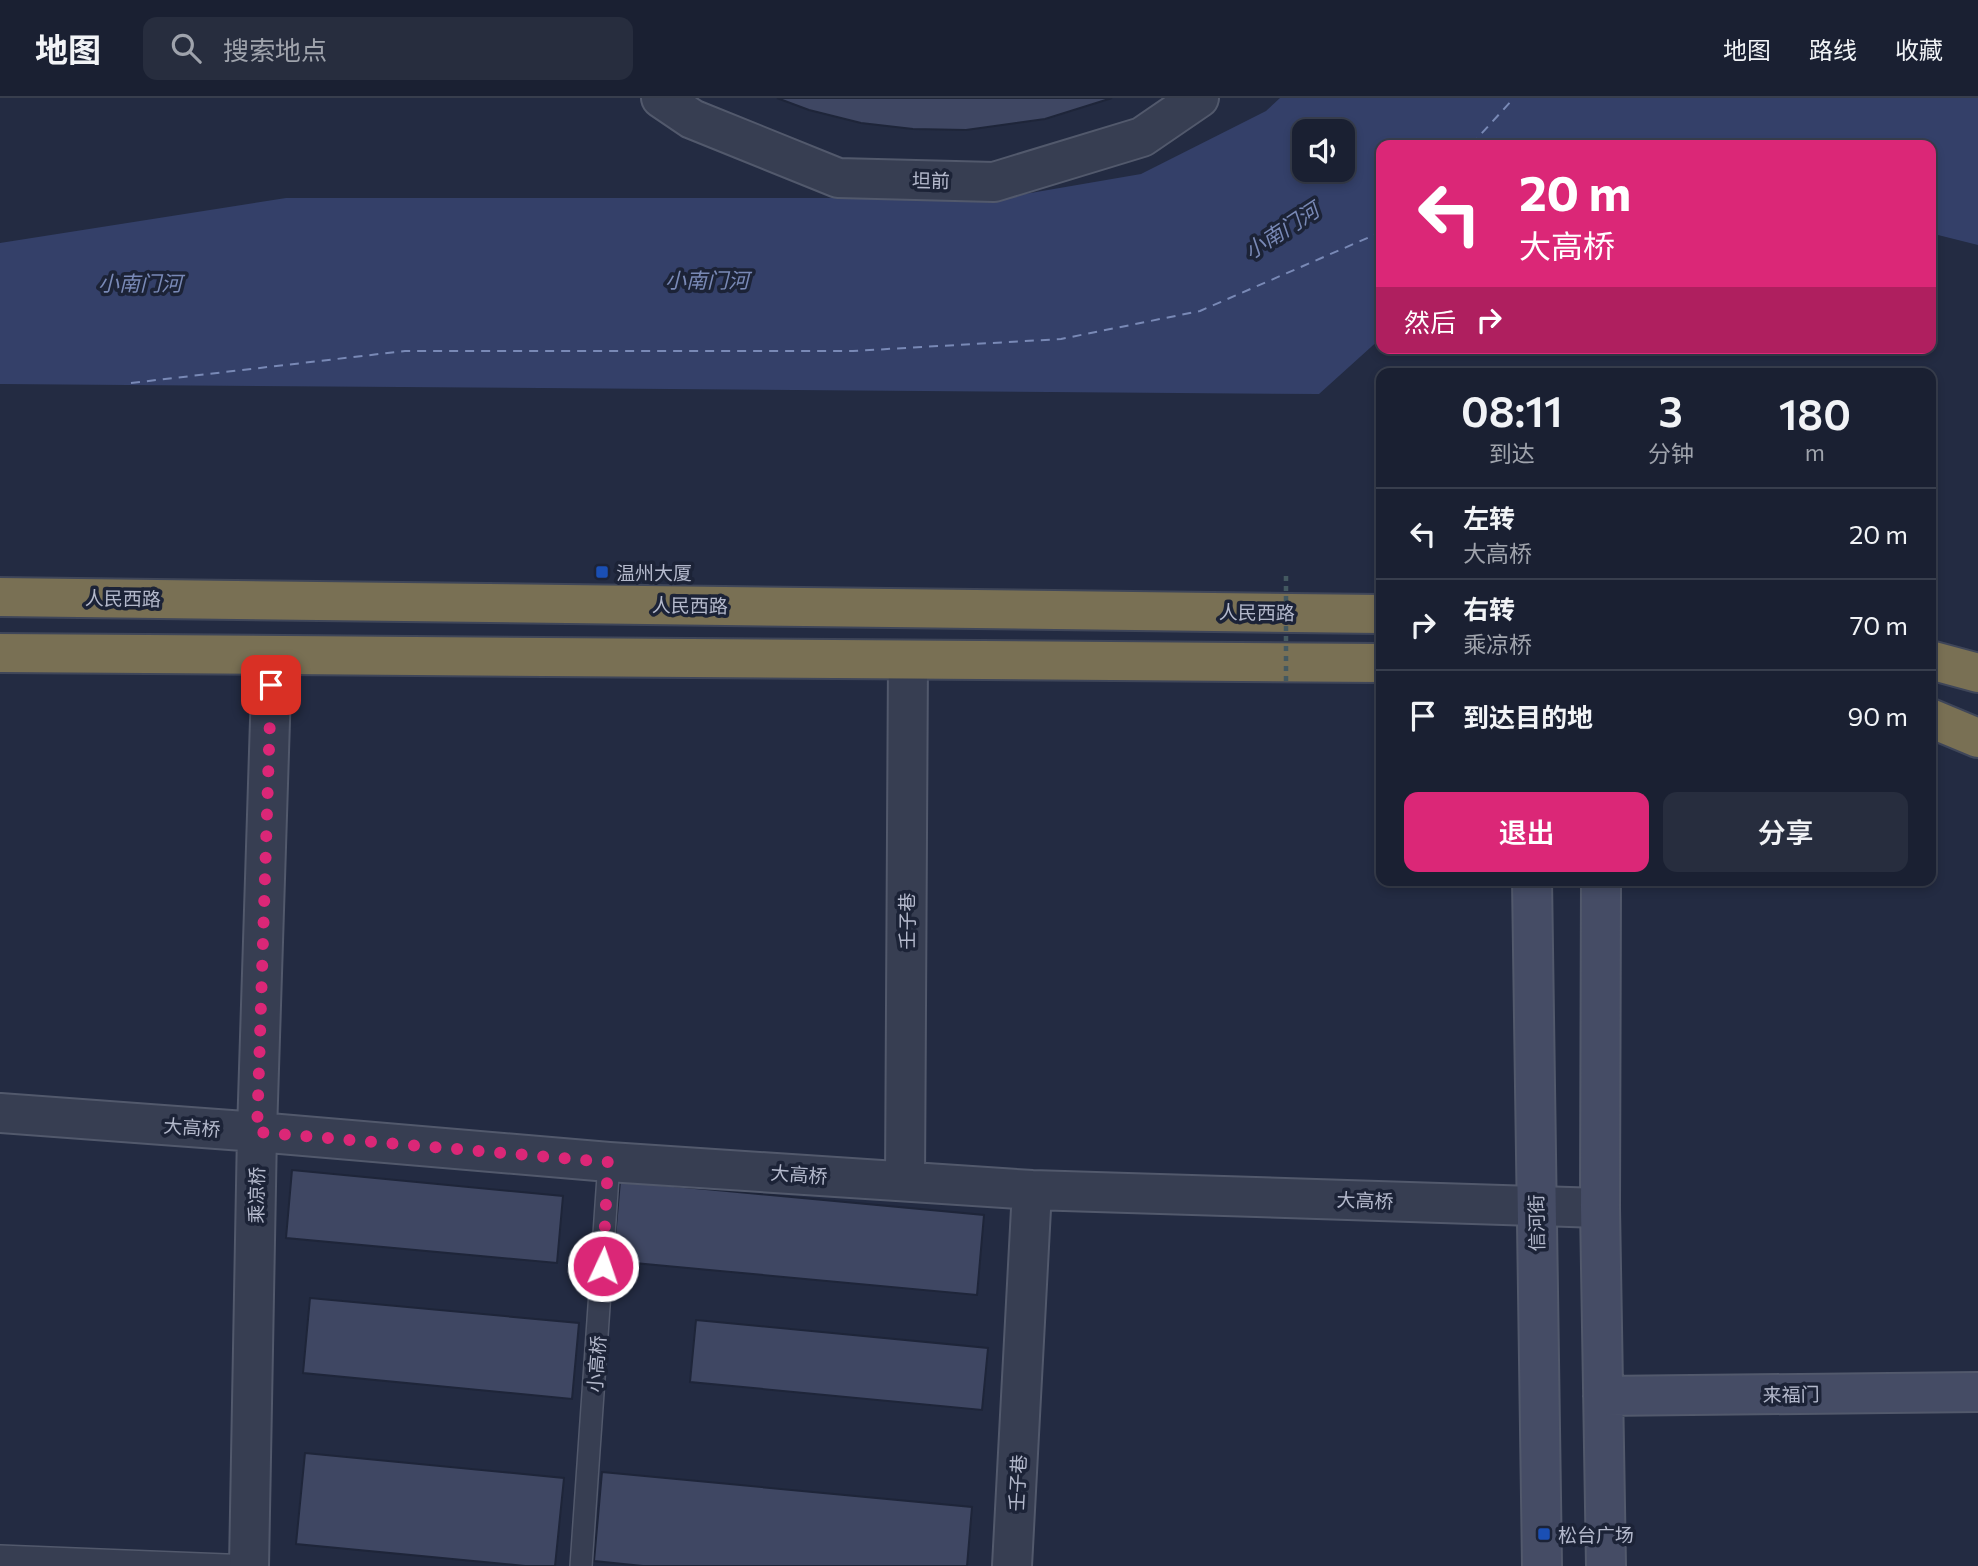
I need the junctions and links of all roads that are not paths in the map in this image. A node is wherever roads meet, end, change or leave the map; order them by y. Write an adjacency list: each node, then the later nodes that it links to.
1 (661, 98): 2 (street, 坦前)
2 (1199, 98)
3 (0, 597): 4 (highway, 人民西路)
4 (1376, 614)
5 (0, 653): 6 (highway)
6 (272, 657): 7 (highway); 16 (street, 乘凉桥)
7 (908, 660): 9 (highway); 18 (street, 壬子巷)
8 (1936, 662): 10 (highway)
9 (1376, 663)
10 (1978, 673)
11 (1936, 720): 12 (highway)
12 (1978, 738)
13 (1532, 886): 20 (main road, 信河街)
14 (1601, 886): 21 (main road)
15 (0, 1114): 16 (street, 大高桥)
16 (257, 1132): 17 (street, 大高桥); 25 (street, 乘凉桥)
17 (608, 1162): 18 (street, 大高桥); 26 (lane, 小高桥)
18 (905, 1181): 19 (street, 大高桥)
19 (1032, 1189): 20 (street, 大高桥); 27 (street, 壬子巷)
20 (1536, 1205): 21 (street, 大高桥); 28 (main road, 信河街)
21 (1600, 1208): 23 (main road)
22 (1978, 1392): 23 (main road, 来福门)
23 (1604, 1396): 29 (main road)
24 (0, 1556): 25 (lane)
25 (249, 1566)
26 (581, 1566)
27 (1012, 1566)
28 (1542, 1566)
29 (1606, 1566)

